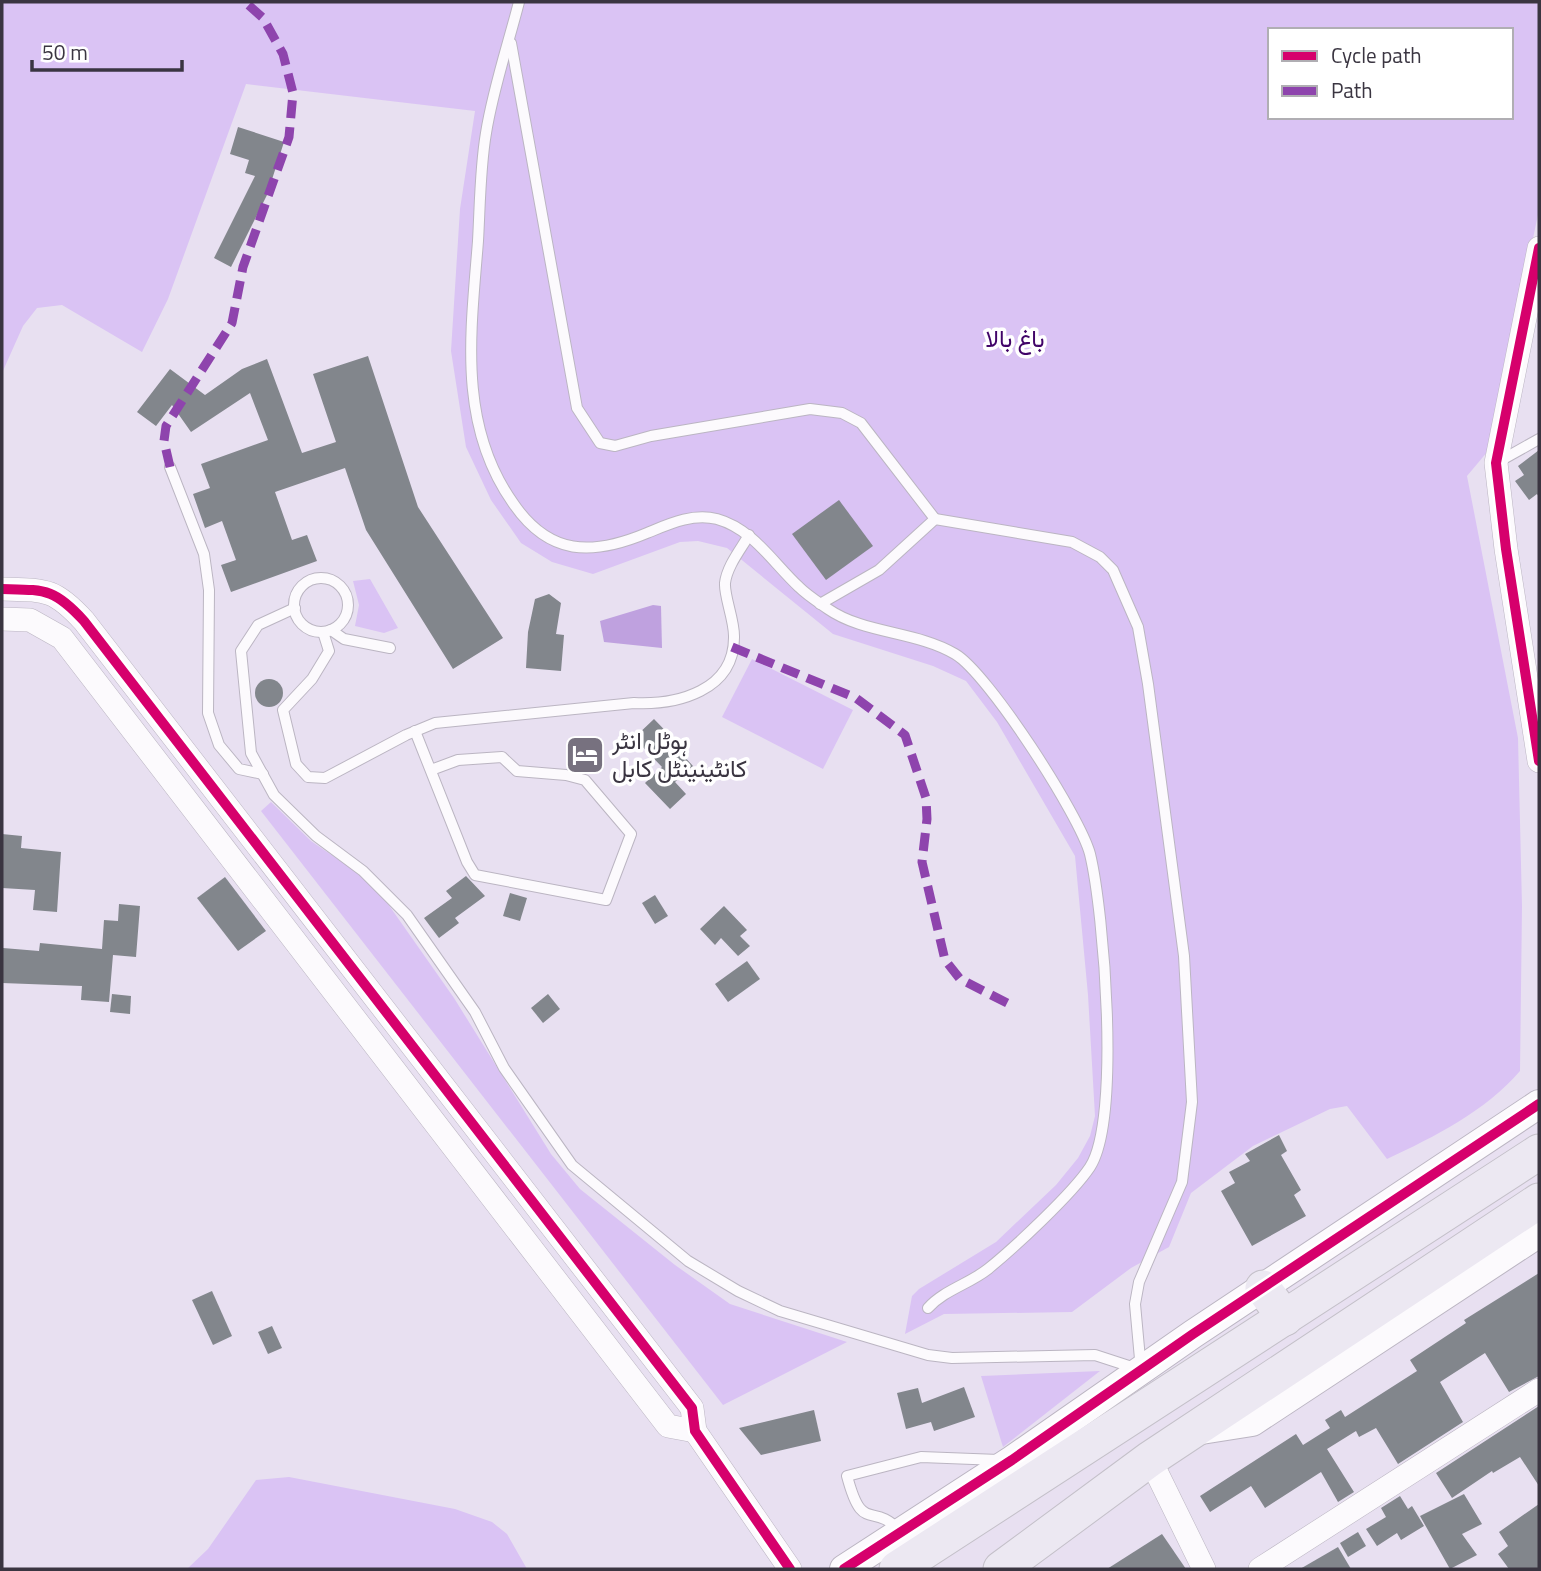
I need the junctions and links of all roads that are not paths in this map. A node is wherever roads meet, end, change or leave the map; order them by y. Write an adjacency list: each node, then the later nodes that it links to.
1 (519, 2): 2 (lane)
2 (510, 37): 7 (lane); 8 (lane)
3 (1539, 248): 5 (street)
4 (1539, 439): 5 (lane)
5 (1496, 463): 16 (street)
6 (170, 467): 19 (lane)
7 (935, 519): 10 (lane); 28 (lane)
8 (749, 535): 10 (lane); 15 (lane)
9 (2, 589): 18 (street)
10 (820, 604): 26 (lane)
11 (295, 608): 13 (lane); 13 (lane); 19 (lane)
12 (2, 619): 20 (street)
13 (327, 631): 14 (lane); 15 (lane)
14 (390, 648)
15 (415, 731): 17 (lane)
16 (1539, 761)
17 (430, 770): 17 (lane)
18 (200, 772): 20 (street); 30 (street)
19 (263, 774): 28 (lane)
20 (178, 788): 30 (street)
21 (1539, 1104): 25 (street)
22 (1539, 1152): 27 (main road)
23 (1539, 1201): 31 (main road)
24 (1539, 1233): 31 (street)
25 (1263, 1288): 27 (main road); 28 (street)
26 (928, 1308)
27 (1285, 1318): 33 (main road)
28 (1141, 1370): 33 (street)
29 (1539, 1390): 39 (street)
30 (695, 1431): 35 (street)
31 (1192, 1431): 32 (main road)
32 (1150, 1459): 37 (main road); 38 (street)
33 (1021, 1472): 34 (main road); 34 (lane)
34 (905, 1552): 36 (street)
35 (790, 1569)
36 (844, 1569)
37 (1001, 1569)
38 (1204, 1569)
39 (1261, 1569)

